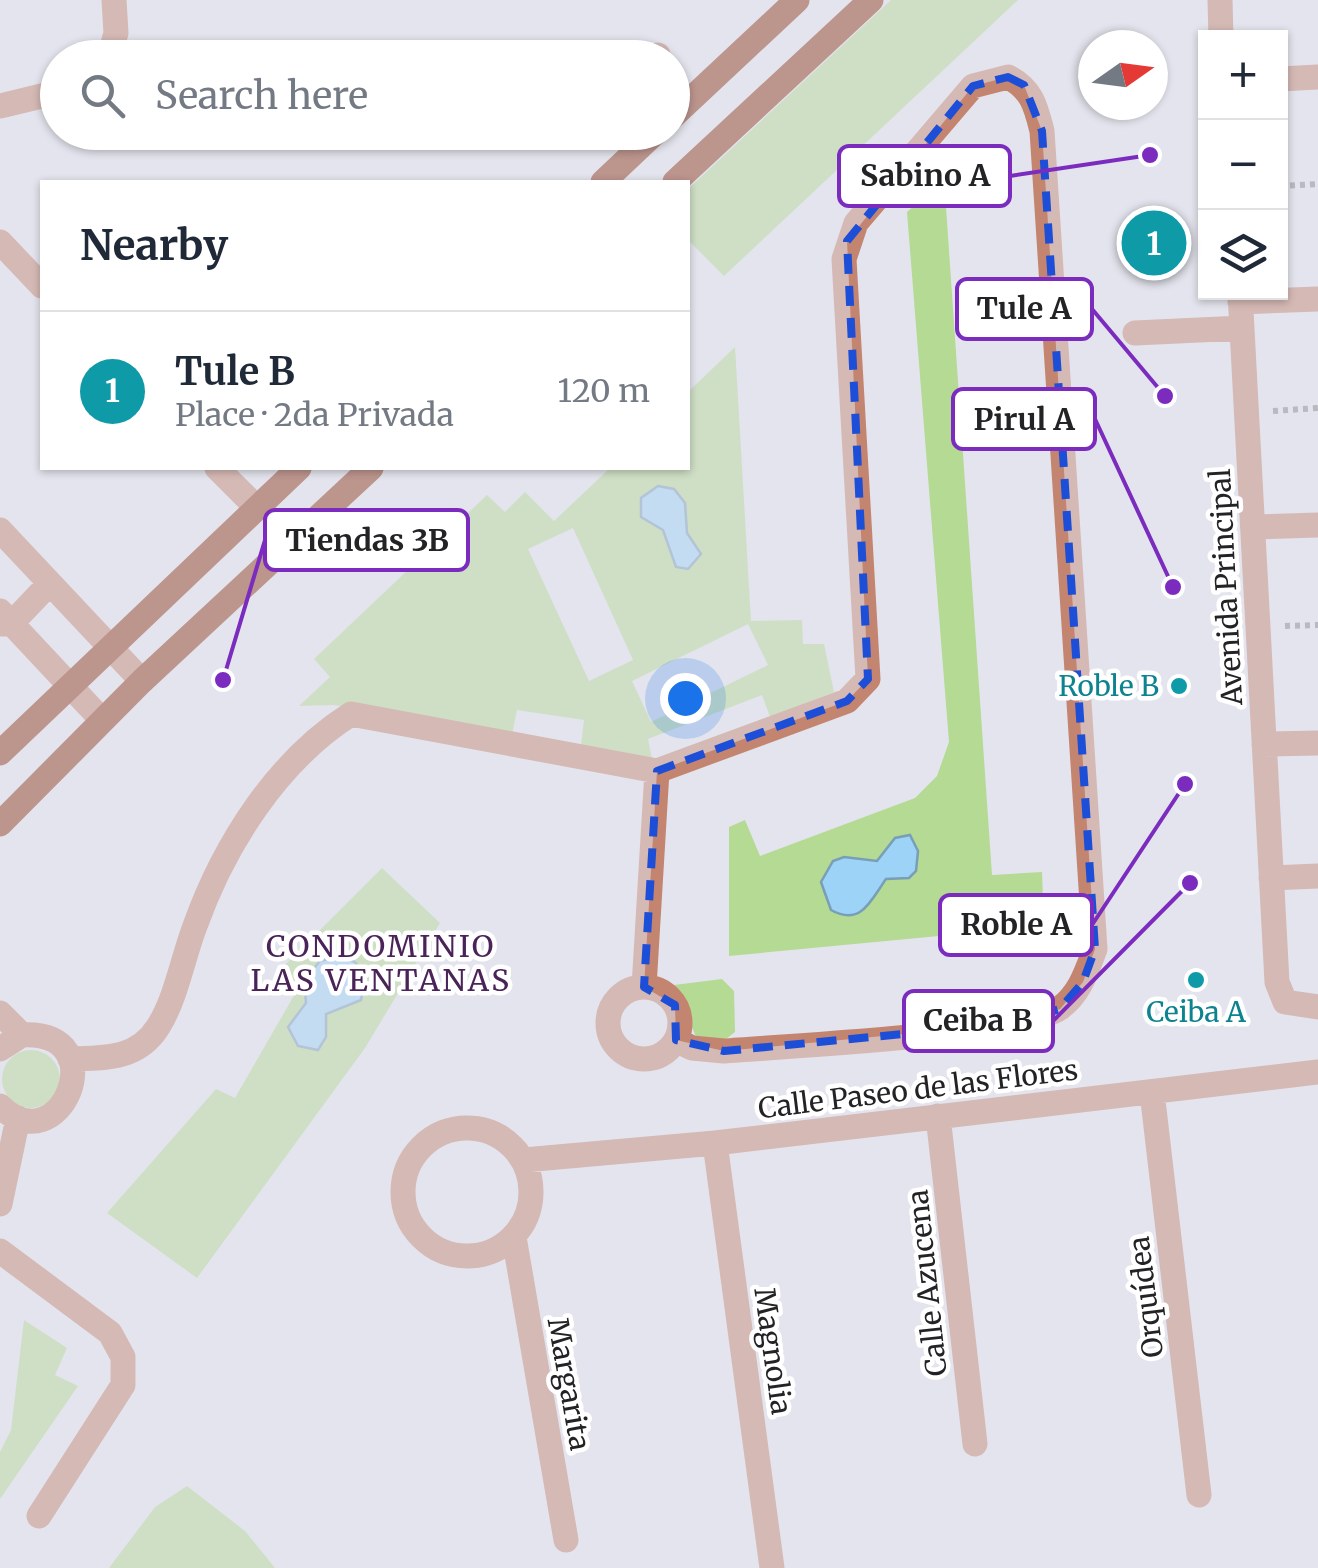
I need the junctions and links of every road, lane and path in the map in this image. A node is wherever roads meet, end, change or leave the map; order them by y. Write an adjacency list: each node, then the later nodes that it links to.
1 (114, 0): 6 (street)
2 (797, 0): 10 (main road)
3 (1220, 0): 5 (street)
4 (868, 1): 14 (main road)
5 (1222, 30)
6 (114, 40)
7 (1318, 77): 8 (street)
8 (1288, 78)
9 (40, 96): 11 (street)
10 (690, 100)
11 (0, 106)
12 (638, 150): 13 (main road)
13 (605, 180)
14 (677, 180)
15 (1318, 184): 16 (path)
16 (1288, 186)
17 (0, 242): 18 (street)
18 (40, 284)
19 (1288, 298): 20 (street)
20 (1318, 299)
21 (1240, 300): 22 (street, Avenida Principal)
22 (1242, 328): 23 (street); 25 (street, Avenida Principal)
23 (1135, 333)
24 (1318, 408): 25 (path)
25 (1247, 412): 31 (street, Avenida Principal)
26 (220, 470): 29 (street)
27 (296, 470): 29 (main road)
28 (368, 470): 36 (main road)
29 (256, 508): 35 (main road)
30 (1318, 525): 31 (street)
31 (1253, 527): 40 (street, Avenida Principal)
32 (0, 530): 33 (street)
33 (50, 583): 34 (street); 35 (street)
34 (4, 619): 37 (street)
35 (110, 646): 36 (street); 37 (main road)
36 (142, 681): 38 (main road)
37 (70, 686): 38 (street); 41 (main road)
38 (102, 720): 43 (main road)
39 (1318, 743): 40 (street)
40 (1264, 744): 45 (street, Avenida Principal)
41 (0, 753)
42 (657, 772): 46 (street); 49 (street); 51 (street)
43 (0, 824)
44 (1318, 876): 45 (street)
45 (1270, 878): 47 (street, Avenida Principal)
46 (644, 987): 49 (street); 49 (street)
47 (1318, 1007)
48 (0, 1013): 50 (street)
49 (676, 1040)
50 (11, 1042): 51 (street)
51 (70, 1060): 54 (street)
52 (1318, 1072): 53 (street, Calle Paseo de las Flores)
53 (1152, 1092): 55 (street, Calle Paseo de las Flores); 62 (street, Orquídea)
54 (9, 1112): 58 (street)
55 (938, 1116): 56 (street, Calle Paseo de las Flores); 61 (street, Calle Azucena)
56 (716, 1143): 57 (street, Calle Paseo de las Flores); 65 (street, Magnolia)
57 (524, 1160): 59 (street, Margarita); 59 (street)
58 (0, 1204)
59 (514, 1237): 64 (street, Margarita)
60 (0, 1252): 63 (street)
61 (975, 1444)
62 (1199, 1495)
63 (39, 1516)
64 (566, 1540)
65 (772, 1568)

